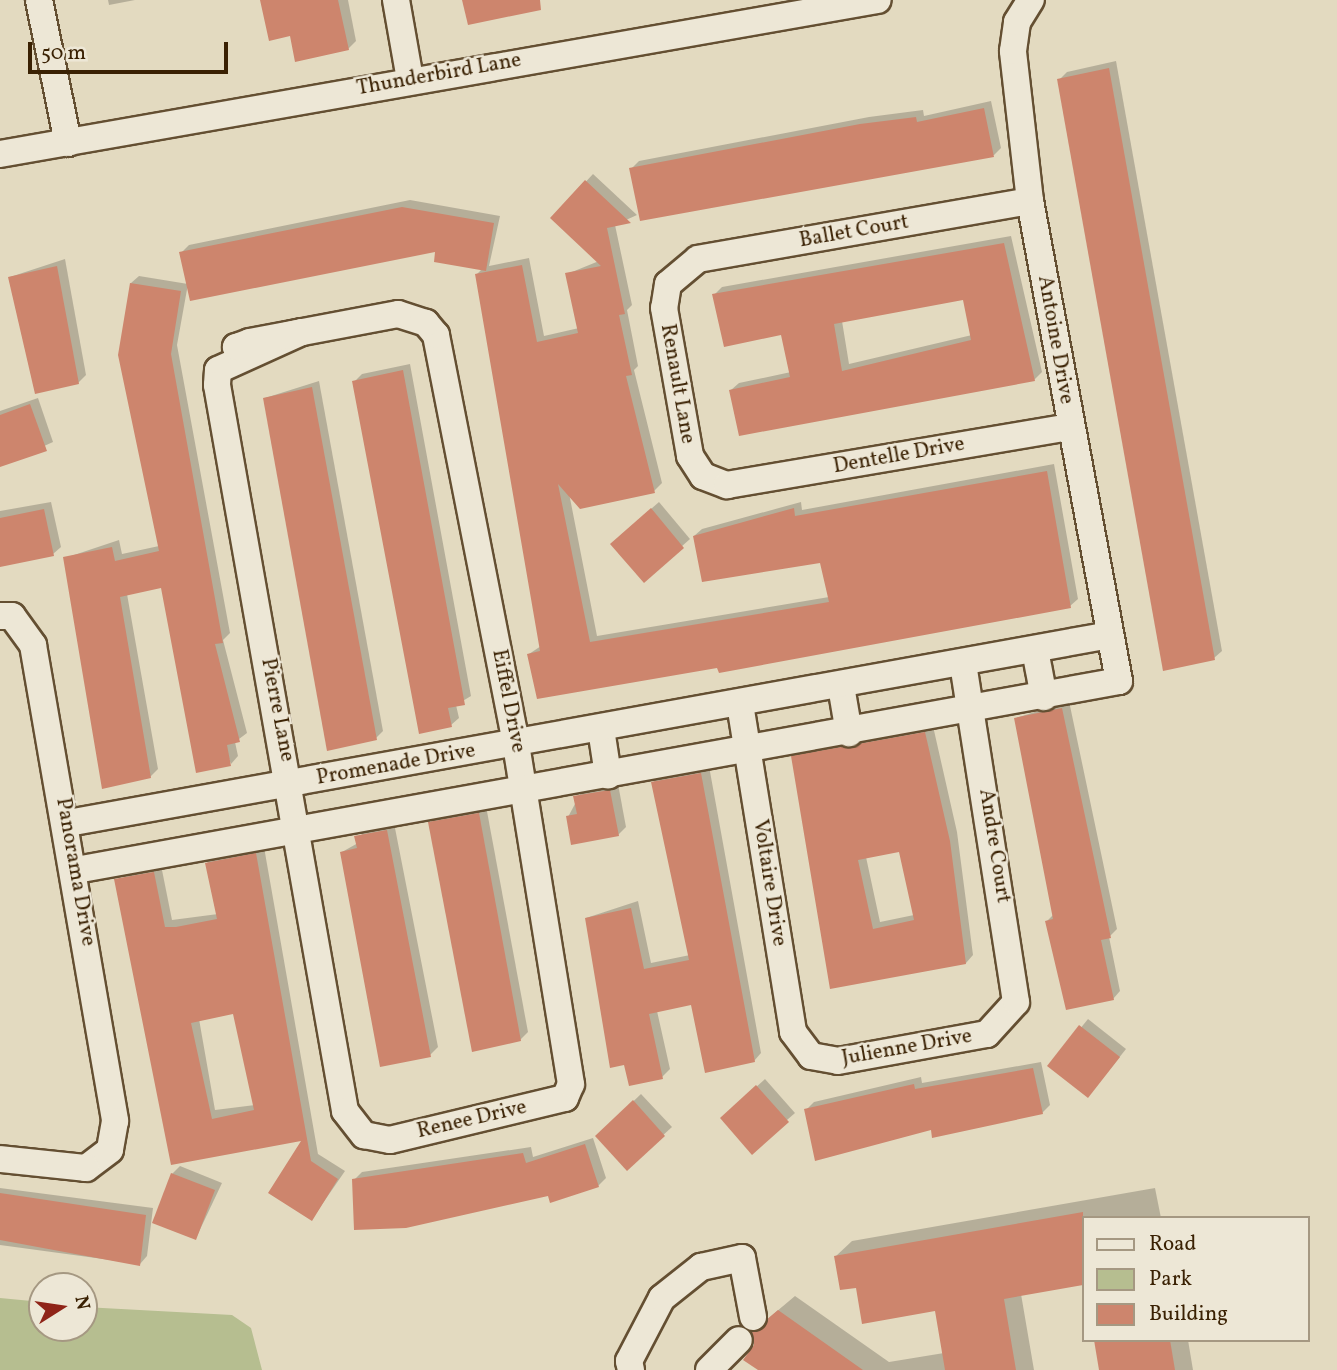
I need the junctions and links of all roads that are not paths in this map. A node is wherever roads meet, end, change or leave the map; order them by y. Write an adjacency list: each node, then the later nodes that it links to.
1 (39, 0): 7 (street)
2 (396, 0): 6 (street)
3 (878, 0): 5 (street, Thunderbird Lane)
4 (1031, 0): 9 (street, Antoine Drive)
5 (757, 10): 6 (street, Thunderbird Lane)
6 (410, 79): 7 (street, Thunderbird Lane)
7 (68, 143): 8 (street, Thunderbird Lane)
8 (0, 155)
9 (1030, 201): 10 (street, Ballet Court); 12 (street, Antoine Drive)
10 (680, 268): 13 (street, Renault Lane)
11 (302, 332): 24 (street, Eiffel Drive); 27 (street, Pierre Lane)
12 (1070, 427): 13 (street, Dentelle Drive); 15 (street, Antoine Drive)
13 (727, 485)
14 (6, 616): 29 (street, Panorama Drive)
15 (1110, 635): 16 (street, Promenade Drive); 19 (street, Antoine Drive)
16 (1035, 650): 17 (street, Promenade Drive); 19 (street)
17 (964, 665): 18 (street, Promenade Drive); 21 (street, Andre Court)
18 (841, 686): 20 (street, Promenade Drive); 23 (street)
19 (1044, 696): 21 (street)
20 (740, 704): 22 (street, Promenade Drive); 25 (street, Voltaire Drive)
21 (972, 711): 23 (street); 32 (street, Andre Court)
22 (601, 729): 24 (street, Promenade Drive); 26 (street)
23 (849, 733): 25 (street)
24 (516, 744): 27 (street, Promenade Drive); 28 (street, Eiffel Drive)
25 (748, 751): 26 (street); 33 (street, Voltaire Drive)
26 (608, 775): 28 (street)
27 (291, 783): 29 (street, Promenade Drive); 30 (street, Pierre Lane)
28 (524, 790): 30 (street); 34 (street, Eiffel Drive)
29 (68, 823): 31 (street, Panorama Drive)
30 (299, 830): 31 (street); 35 (street, Pierre Lane)
31 (76, 870): 36 (street, Panorama Drive)
32 (1002, 1024): 33 (street, Julienne Drive)
33 (811, 1056)
34 (571, 1084): 35 (street, Renee Drive)
35 (364, 1135)
36 (0, 1159)
37 (753, 1317): 39 (street)
38 (739, 1340): 40 (street)
39 (631, 1370)
40 (709, 1370)

